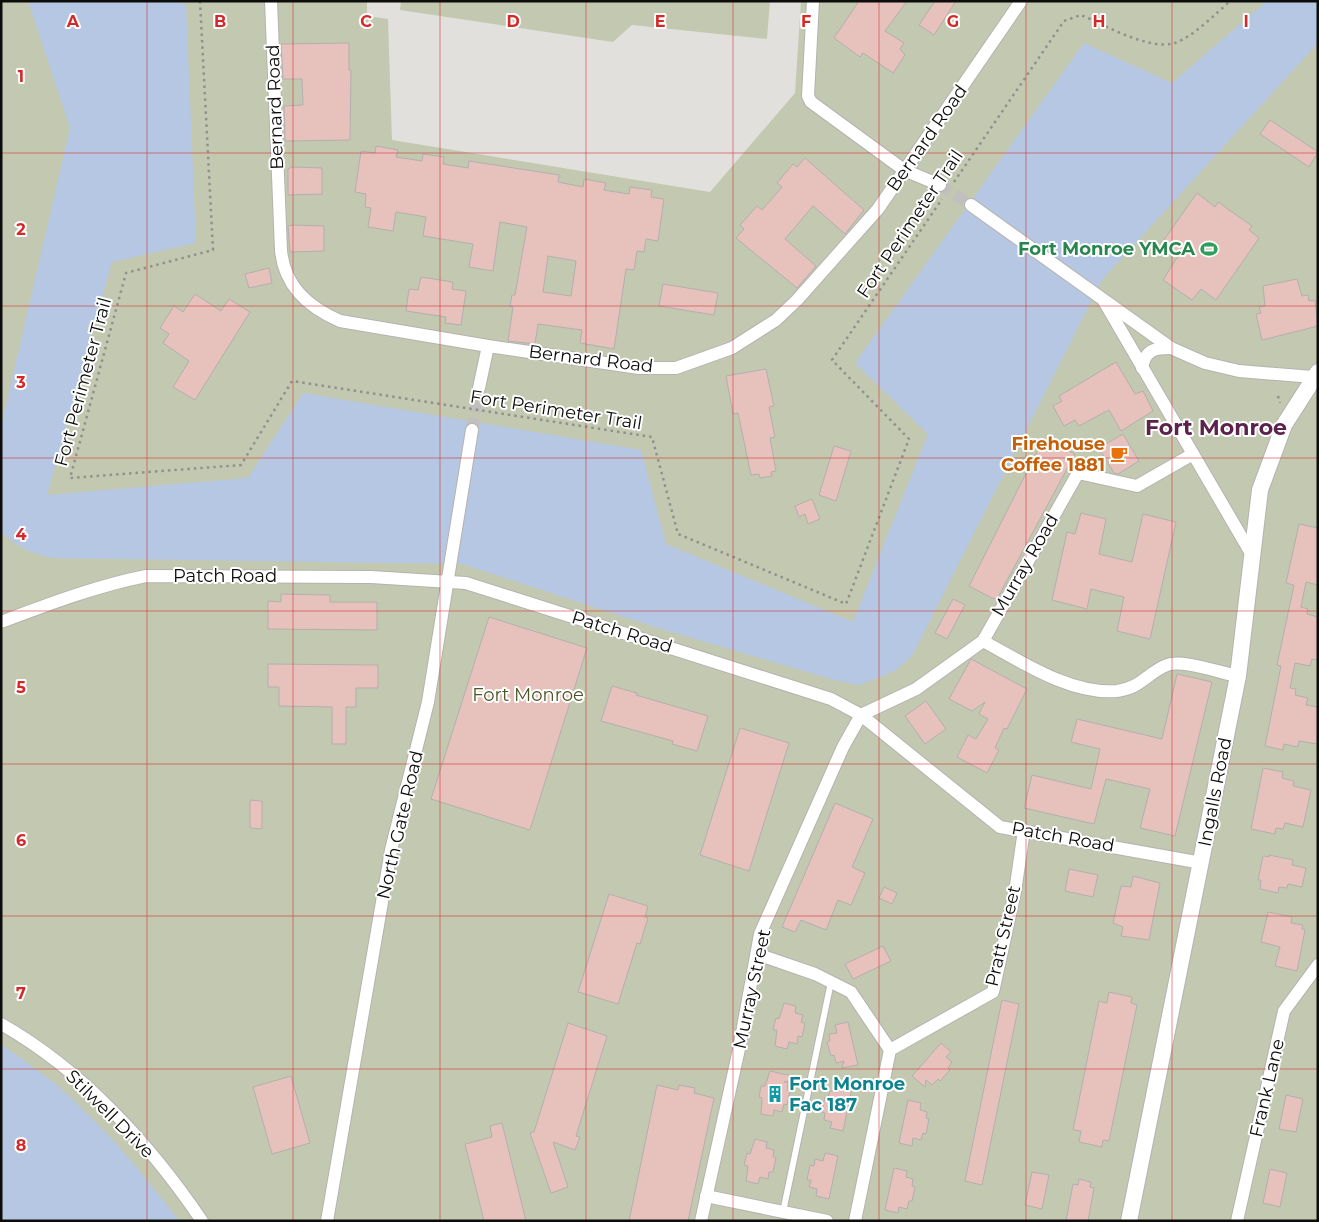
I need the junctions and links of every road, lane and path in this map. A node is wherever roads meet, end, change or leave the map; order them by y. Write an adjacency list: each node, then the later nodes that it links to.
1 (200, 1): 9 (path, Fort Perimeter Trail)
2 (271, 1): 12 (street, Bernard Road)
3 (813, 1): 6 (street)
4 (1021, 1): 6 (street, Bernard Road)
5 (1230, 1): 7 (path, Fort Perimeter Trail)
6 (904, 170): 8 (street); 12 (street, Bernard Road)
7 (953, 182)
8 (940, 185)
9 (942, 199)
10 (971, 206): 11 (street)
11 (1103, 299): 13 (street); 14 (street)
12 (488, 346): 16 (street)
13 (1171, 348): 14 (street); 15 (street)
14 (1142, 368): 18 (street)
15 (1315, 374): 19 (street, Ingalls Road)
16 (479, 388)
17 (472, 430): 20 (street, North Gate Road)
18 (1193, 454): 19 (street); 22 (street, Murray Road)
19 (1252, 555): 23 (street, Ingalls Road)
20 (449, 575): 21 (street, Patch Road); 24 (street, Patch Road); 35 (street, North Gate Road)
21 (1, 622)
22 (983, 641): 23 (street); 24 (street, Murray Road)
23 (1238, 676): 26 (street, Ingalls Road)
24 (861, 715): 25 (street, Patch Road); 27 (street, Murray Street)
25 (1024, 830): 26 (street, Patch Road); 31 (street, Pratt Street)
26 (1202, 862): 39 (street, Ingalls Road)
27 (757, 954): 29 (street); 32 (street, Murray Street)
28 (1318, 965): 40 (street, Frank Lane)
29 (831, 982): 31 (street); 33 (lane)
30 (1, 1024): 34 (street, Stilwell Drive)
31 (890, 1050): 38 (street)
32 (706, 1196): 33 (street); 36 (street, Murray Street)
33 (783, 1212): 37 (street)
34 (202, 1221)
35 (327, 1221)
36 (701, 1221)
37 (827, 1221)
38 (854, 1221)
39 (1129, 1221)
40 (1236, 1221)

